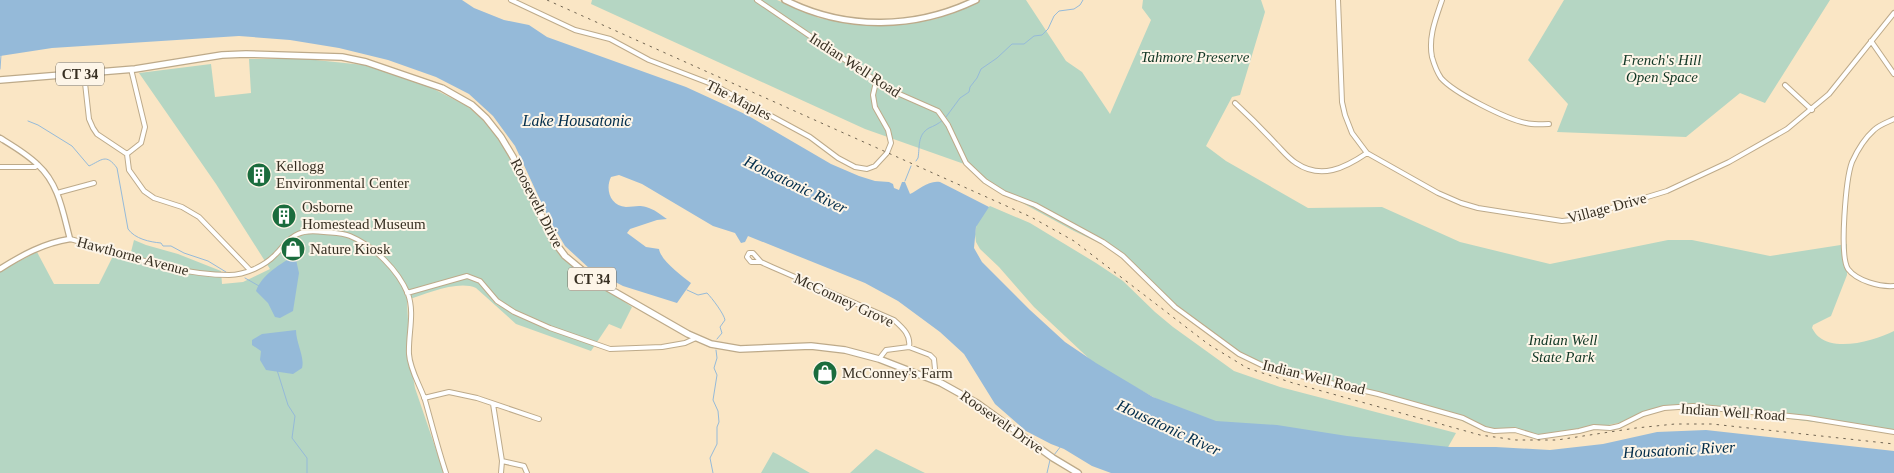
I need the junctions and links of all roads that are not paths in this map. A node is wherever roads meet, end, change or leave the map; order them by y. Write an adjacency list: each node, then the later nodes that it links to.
1 (511, 0): 13 (street, The Maples)
2 (757, 0): 13 (street, Indian Well Road)
3 (785, 0): 4 (main road)
4 (976, 0)
5 (1338, 0): 20 (street, Village Drive)
6 (1442, 0): 18 (street)
7 (1894, 13): 8 (street, Village Drive)
8 (1871, 41): 11 (street); 16 (street, Village Drive)
9 (130, 69): 10 (main road, Roosevelt Drive / CT 34); 21 (street); 32 (main road, Roosevelt Drive / CT 34)
10 (84, 74): 12 (main road, Roosevelt Drive / CT 34); 21 (street)
11 (1894, 74)
12 (0, 80)
13 (876, 82): 39 (street, Indian Well Road)
14 (1786, 85): 16 (street)
15 (1235, 102): 20 (street)
16 (1812, 110): 20 (street, Village Drive)
17 (1894, 119): 30 (street)
18 (1549, 124)
19 (0, 138): 22 (street)
20 (1367, 153)
21 (127, 154): 29 (street)
22 (38, 165): 23 (street); 25 (street)
23 (0, 167)
24 (94, 182): 25 (street)
25 (57, 193): 26 (street)
26 (70, 240): 28 (street, Hawthorne Avenue); 29 (street, Hawthorne Avenue)
27 (761, 262): 33 (street, McConney Grove)
28 (0, 269)
29 (250, 270): 31 (street, Hawthorne Avenue)
30 (1894, 286)
31 (407, 293): 32 (street); 36 (street, Hawthorne Avenue)
32 (696, 338): 34 (main road, Roosevelt Drive / CT 34)
33 (909, 348): 34 (street, McConney Grove); 35 (street)
34 (879, 359): 35 (main road, Roosevelt Drive / CT 34)
35 (931, 379): 41 (main road, Roosevelt Drive / CT 34)
36 (424, 398): 37 (street); 42 (street, Hawthorne Avenue)
37 (493, 404): 38 (street); 40 (street)
38 (539, 419)
39 (1894, 432)
40 (502, 461): 43 (street); 44 (street)
41 (1075, 472)
42 (446, 473)
43 (501, 473)
44 (527, 473)

